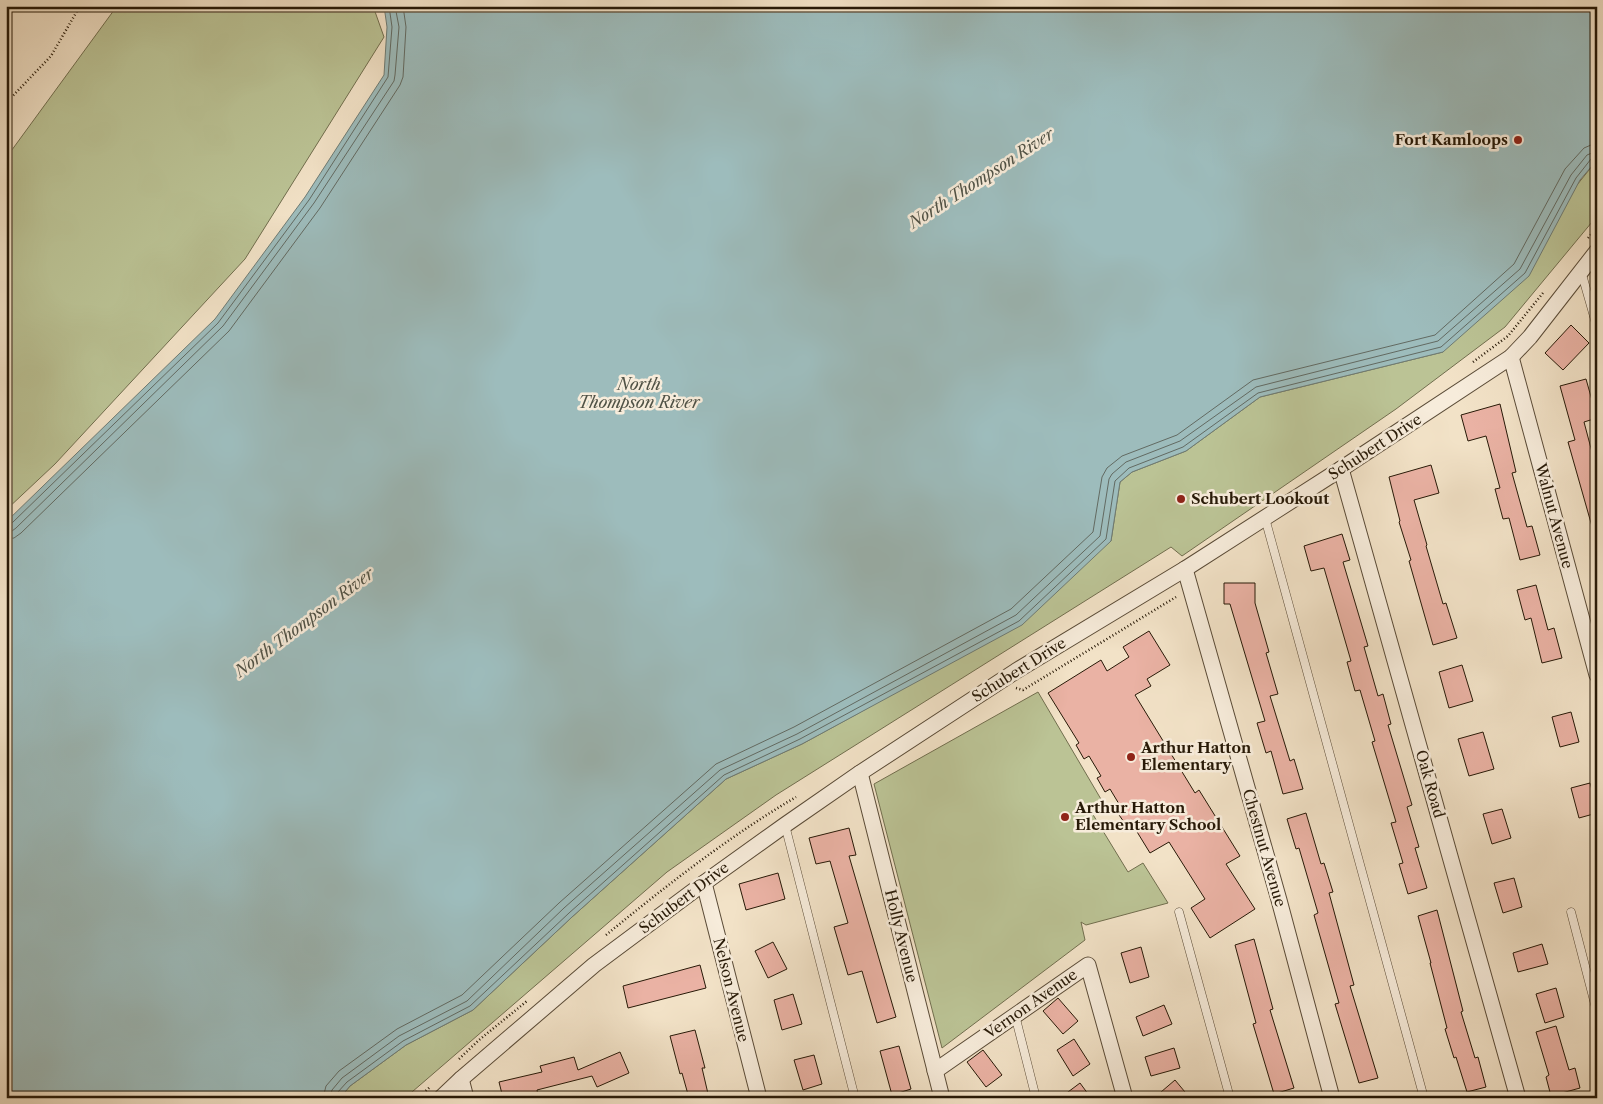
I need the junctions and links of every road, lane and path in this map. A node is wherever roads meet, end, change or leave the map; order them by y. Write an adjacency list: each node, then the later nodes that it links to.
1 (80, 6): 2 (path)
2 (6, 103)
3 (1597, 251): 4 (street, Schubert Drive)
4 (1581, 271): 5 (lane); 6 (street, Schubert Drive)
5 (1597, 328)
6 (1510, 357): 7 (street, Schubert Drive); 10 (street, Walnut Avenue)
7 (1341, 470): 8 (street, Schubert Drive); 30 (street, Oak Road)
8 (1265, 518): 9 (street, Schubert Drive); 29 (lane)
9 (1185, 569): 11 (street, Schubert Drive); 28 (street, Chestnut Avenue)
10 (1597, 675)
11 (860, 773): 12 (street, Schubert Drive); 18 (street, Holly Avenue)
12 (785, 825): 13 (street, Schubert Drive); 23 (lane)
13 (704, 883): 19 (street, Schubert Drive); 22 (street, Nelson Avenue)
14 (1179, 912): 27 (lane)
15 (1571, 912): 16 (lane)
16 (1597, 1012)
17 (1015, 1015): 18 (street, Vernon Avenue); 25 (lane); 26 (street, Vernon Avenue)
18 (935, 1071): 24 (street, Holly Avenue)
19 (461, 1079): 20 (street, Schubert Drive); 21 (street)
20 (441, 1098)
21 (466, 1098)
22 (759, 1098)
23 (855, 1098)
24 (942, 1098)
25 (1036, 1098)
26 (1124, 1098)
27 (1230, 1098)
28 (1332, 1098)
29 (1424, 1098)
30 (1518, 1098)

